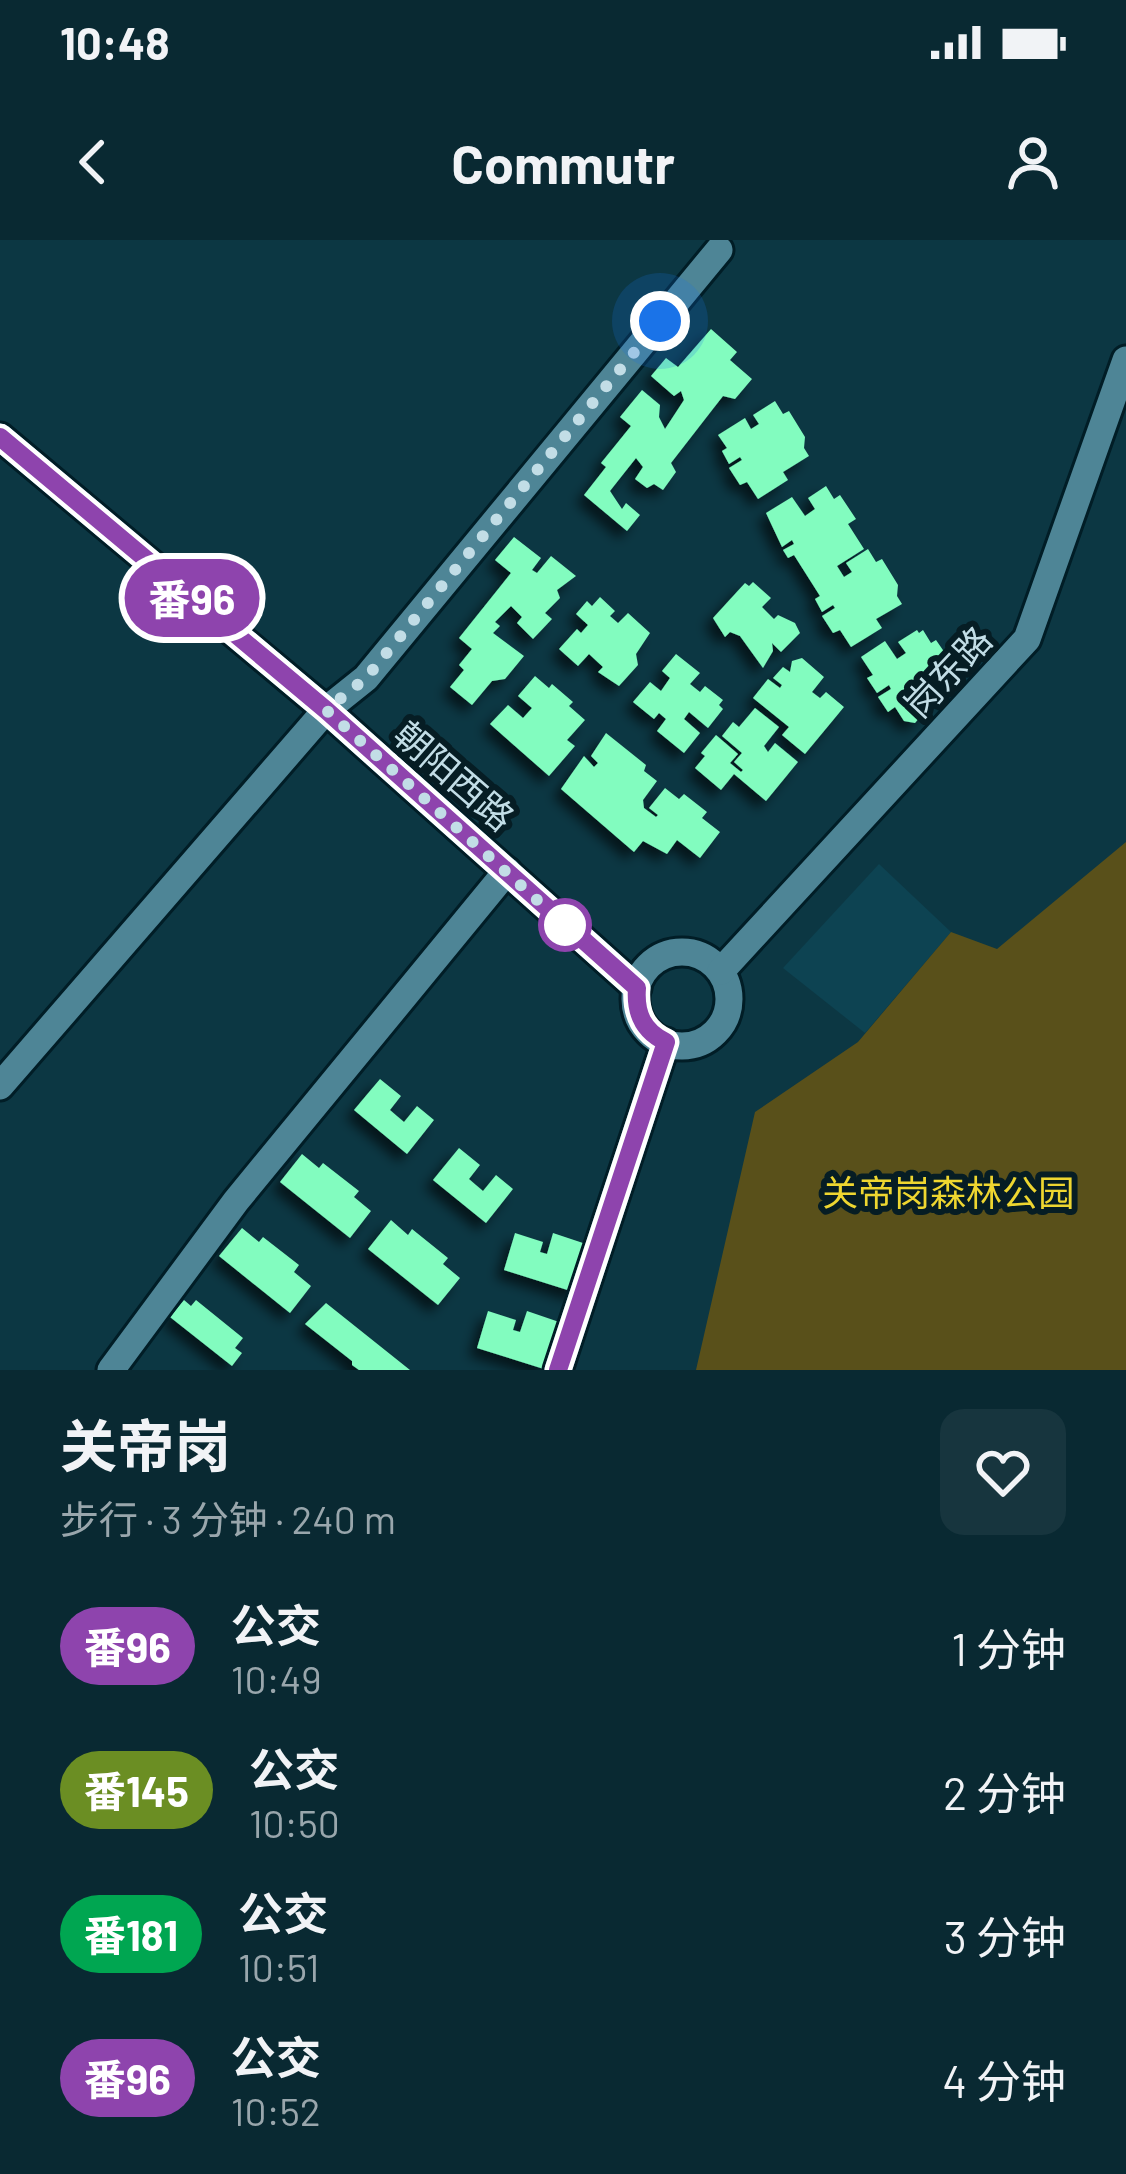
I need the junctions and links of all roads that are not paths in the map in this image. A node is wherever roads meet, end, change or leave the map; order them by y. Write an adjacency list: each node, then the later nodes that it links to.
1 (719, 250): 4 (street)
2 (1126, 360): 6 (street, 岗东路)
3 (0, 437): 4 (street, 朝阳西路)
4 (326, 710): 5 (street, 朝阳西路); 9 (street)
5 (507, 871): 7 (street, 朝阳西路); 10 (street)
6 (721, 971): 7 (street); 8 (street)
7 (637, 988): 8 (street)
8 (666, 1042): 11 (street)
9 (0, 1086)
10 (111, 1370)
11 (558, 1370)

